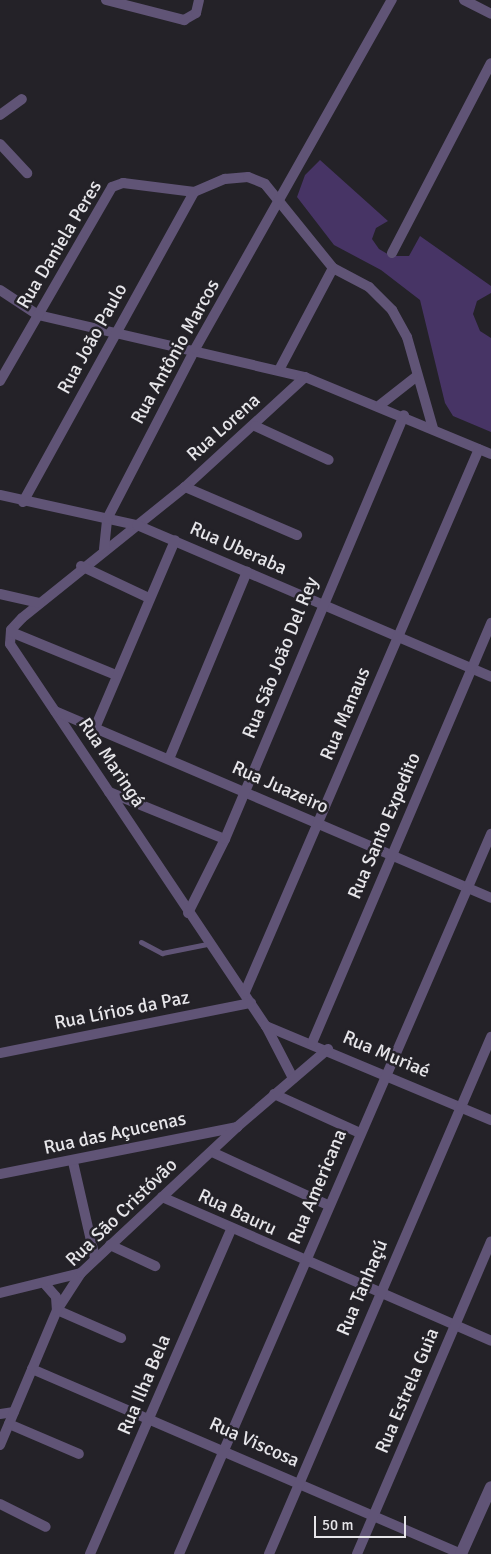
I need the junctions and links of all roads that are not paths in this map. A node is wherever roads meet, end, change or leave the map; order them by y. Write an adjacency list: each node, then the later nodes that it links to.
1 (106, 0): 2 (street)
2 (198, 0)
3 (392, 0): 12 (street, Rua Antônio Marcos)
4 (464, 0): 5 (street)
5 (491, 14)
6 (491, 63): 13 (street)
7 (22, 99): 8 (street)
8 (0, 115)
9 (0, 144): 10 (street)
10 (27, 174)
11 (194, 192): 12 (street); 16 (street, Rua Daniela Peres); 17 (street, Rua João Paulo)
12 (279, 204): 14 (street); 18 (street, Rua Antônio Marcos)
13 (392, 253)
14 (333, 268): 19 (street); 20 (street)
15 (0, 290): 16 (street)
16 (38, 315): 17 (street); 22 (street, Rua Daniela Peres)
17 (118, 332): 18 (street); 32 (street, Rua João Paulo)
18 (195, 349): 19 (street); 33 (street, Rua Antônio Marcos)
19 (279, 370): 21 (street)
20 (417, 376): 23 (street); 26 (street)
21 (305, 377): 23 (street); 25 (street, Rua Lorena)
22 (0, 381)
23 (380, 405): 24 (street)
24 (404, 415): 26 (street); 43 (street, Rua São João Del Rey)
25 (255, 426): 29 (street); 30 (street, Rua Lorena)
26 (433, 428): 27 (street)
27 (479, 449): 28 (street); 46 (street, Rua Manaus)
28 (491, 454)
29 (329, 460)
30 (185, 487): 34 (street, Rua Lorena); 35 (street)
31 (0, 496): 32 (street, Rua Uberaba)
32 (23, 502): 33 (street, Rua Uberaba)
33 (107, 519): 34 (street, Rua Uberaba); 37 (street)
34 (137, 525): 36 (street, Rua Uberaba); 37 (street, Rua Lorena)
35 (297, 535)
36 (175, 540): 39 (street, Rua Uberaba); 41 (street)
37 (104, 549): 38 (street, Rua Lorena)
38 (82, 566): 41 (street); 42 (street, Rua Lorena)
39 (247, 572): 43 (street, Rua Uberaba); 52 (street)
40 (0, 594): 42 (street)
41 (149, 598): 48 (street)
42 (40, 604): 45 (street, Rua Lorena)
43 (321, 605): 46 (street, Rua Uberaba); 53 (street, Rua São João Del Rey)
44 (491, 623): 47 (street, Rua Santo Expedito)
45 (10, 632): 48 (street); 50 (street, Rua Maringá)
46 (397, 638): 47 (street, Rua Uberaba); 55 (street, Rua Manaus)
47 (472, 668): 49 (street, Rua Uberaba); 58 (street, Rua Santo Expedito)
48 (116, 675): 51 (street)
49 (491, 676)
50 (54, 711): 51 (street, Rua Juazeiro); 54 (street, Rua Maringá)
51 (94, 728): 52 (street, Rua Juazeiro)
52 (169, 759): 53 (street, Rua Juazeiro)
53 (245, 791): 55 (street, Rua Juazeiro); 57 (street, Rua São João Del Rey)
54 (110, 792): 57 (street); 61 (street, Rua Maringá)
55 (318, 824): 58 (street, Rua Juazeiro); 64 (street, Rua Manaus)
56 (491, 834): 59 (street, Rua Americana)
57 (225, 839): 61 (street, Rua São João Del Rey)
58 (392, 855): 59 (street, Rua Juazeiro); 68 (street, Rua Santo Expedito)
59 (468, 888): 60 (street, Rua Juazeiro); 71 (street, Rua Americana)
60 (491, 898)
61 (188, 914): 63 (street)
62 (141, 942): 63 (lane)
63 (213, 943): 64 (street)
64 (245, 992): 65 (street)
65 (250, 1003): 66 (street); 70 (street, Rua Lírios da Paz)
66 (266, 1026): 68 (street, Rua Muriaé); 72 (street)
67 (491, 1037): 74 (street, Rua Tanhaçú)
68 (312, 1043): 69 (street, Rua Muriaé)
69 (328, 1050): 71 (street, Rua Muriaé); 72 (street, Rua São Cristóvão)
70 (0, 1053)
71 (386, 1074): 74 (street, Rua Muriaé); 77 (street, Rua Americana)
72 (293, 1078): 73 (street, Rua São Cristóvão)
73 (274, 1094): 76 (street, Rua São Cristóvão); 77 (street)
74 (461, 1107): 75 (street, Rua Muriaé); 92 (street, Rua Tanhaçú)
75 (491, 1120)
76 (237, 1127): 78 (street, Rua São Cristóvão); 79 (street, Rua das Açucenas)
77 (360, 1133): 82 (street, Rua Americana)
78 (212, 1152): 81 (street, Rua São Cristóvão); 82 (street)
79 (73, 1162): 80 (street, Rua das Açucenas); 86 (street)
80 (0, 1174)
81 (162, 1197): 83 (street, Rua Bauru); 85 (street, Rua São Cristóvão)
82 (328, 1205): 87 (street, Rua Americana)
83 (231, 1230): 87 (street, Rua Bauru); 100 (street, Rua Ilha Bela)
84 (491, 1242): 94 (street, Rua Estrela Guia)
85 (110, 1246): 86 (street, Rua São Cristóvão); 88 (street)
86 (95, 1258): 89 (street, Rua São Cristóvão)
87 (305, 1262): 92 (street, Rua Bauru); 103 (street, Rua Americana)
88 (155, 1266)
89 (81, 1273): 90 (street); 93 (street, Rua São Cristóvão)
90 (44, 1283): 91 (street); 93 (street)
91 (0, 1293)
92 (379, 1296): 94 (street, Rua Bauru); 105 (street, Rua Tanhaçú)
93 (57, 1310): 95 (street); 97 (street, Rua São Cristóvão)
94 (455, 1326): 96 (street, Rua Bauru); 108 (street, Rua Estrela Guia)
95 (120, 1338)
96 (491, 1341)
97 (32, 1369): 98 (street, Rua São Cristóvão); 100 (street, Rua Viscosa)
98 (14, 1412): 99 (street); 101 (street, Rua São Cristóvão)
99 (0, 1414)
100 (151, 1418): 103 (street, Rua Viscosa); 110 (street, Rua Ilha Bela)
101 (9, 1424): 102 (street, Rua São Cristóvão); 104 (street)
102 (0, 1445)
103 (224, 1449): 105 (street, Rua Viscosa); 111 (street, Rua Americana)
104 (79, 1454)
105 (299, 1482): 108 (street, Rua Viscosa); 112 (street, Rua Tanhaçú)
106 (491, 1487): 114 (street)
107 (0, 1504): 109 (street)
108 (374, 1515): 113 (street, Rua Estrela Guia); 114 (street, Rua Viscosa)
109 (46, 1527)
110 (90, 1554)
111 (179, 1554)
112 (269, 1554)
113 (358, 1554)
114 (461, 1554)

